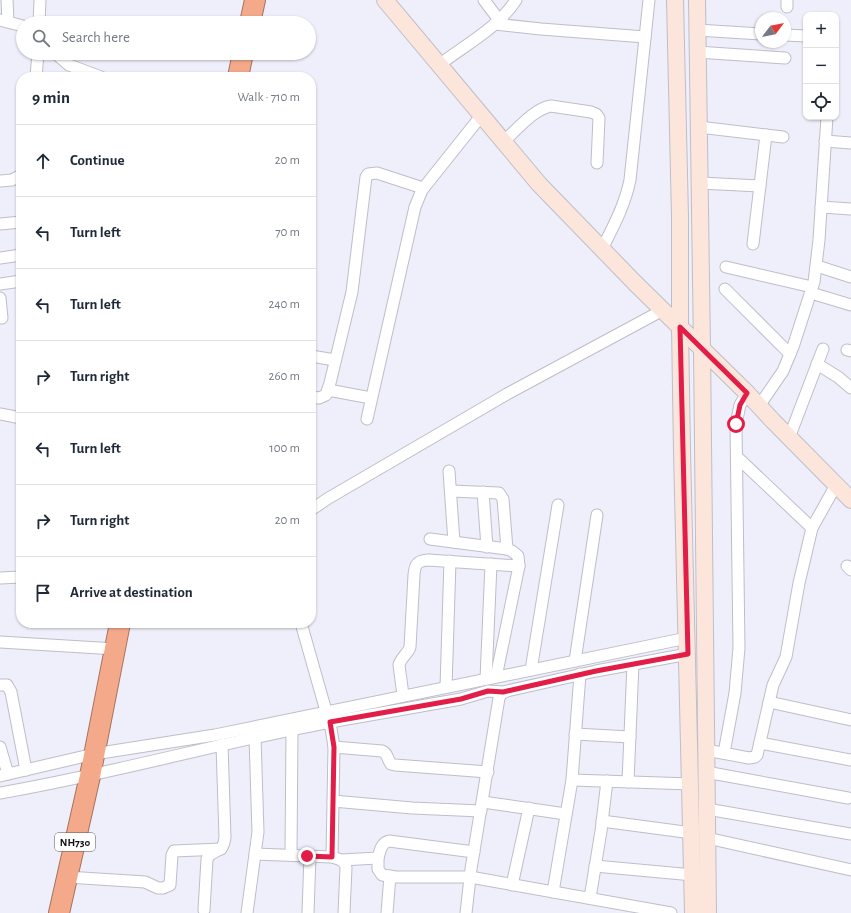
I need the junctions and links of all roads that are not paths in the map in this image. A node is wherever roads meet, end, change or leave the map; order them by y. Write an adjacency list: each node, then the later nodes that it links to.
1 (7, 0): 12 (street)
2 (40, 0): 10 (street)
3 (255, 0): 11 (highway)
4 (385, 0): 25 (street)
5 (484, 0): 13 (street)
6 (516, 0): 13 (street)
7 (649, 0): 19 (street)
8 (675, 0): 62 (street)
9 (697, 0): 15 (street)
10 (39, 16)
11 (252, 16)
12 (4, 21): 14 (street)
13 (497, 22): 19 (street); 25 (street)
14 (16, 24)
15 (697, 30): 16 (street); 20 (street)
16 (755, 34)
17 (791, 35): 18 (street)
18 (803, 36)
19 (645, 37): 48 (street)
20 (697, 52): 21 (street); 31 (street)
21 (785, 58)
22 (37, 60): 26 (street)
23 (63, 60): 27 (street)
24 (242, 60): 28 (highway)
25 (439, 64): 29 (street)
26 (36, 72)
27 (88, 72)
28 (239, 72)
29 (481, 116): 34 (street); 42 (street)
30 (827, 120): 35 (street)
31 (699, 127): 32 (street); 40 (street)
32 (766, 135): 33 (street); 41 (street)
33 (782, 137)
34 (503, 142): 37 (street); 48 (street)
35 (825, 142): 36 (street); 43 (street)
36 (851, 143)
37 (597, 163)
38 (16, 178): 39 (street)
39 (0, 181)
40 (700, 183): 41 (street); 63 (street)
41 (760, 186): 47 (street)
42 (424, 188): 67 (street); 73 (street)
43 (821, 207): 44 (street); 51 (street)
44 (851, 209)
45 (16, 222): 46 (street)
46 (0, 224)
47 (753, 244)
48 (602, 249): 60 (street)
49 (16, 256): 50 (street)
50 (0, 258)
51 (817, 266): 53 (street); 57 (street)
52 (726, 267): 57 (street)
53 (851, 277)
54 (16, 282): 55 (street)
55 (0, 284)
56 (725, 290): 65 (street)
57 (811, 290): 59 (street); 65 (street)
58 (0, 298): 61 (street)
59 (851, 305)
60 (663, 310): 62 (street); 86 (street)
61 (2, 318)
62 (682, 329): 63 (street); 100 (street)
63 (700, 345): 71 (street); 124 (street)
64 (823, 349): 68 (street)
65 (790, 354): 74 (street)
66 (316, 357): 67 (street)
67 (335, 360): 70 (street)
68 (817, 364): 69 (street); 78 (street)
69 (851, 388)
70 (328, 390): 72 (street); 73 (street)
71 (747, 393): 74 (street); 79 (street)
72 (316, 398)
73 (371, 398): 77 (street)
74 (759, 406): 78 (street)
75 (0, 414): 76 (street)
76 (16, 417)
77 (366, 419)
78 (790, 438): 81 (street)
79 (737, 457): 88 (street); 125 (street)
80 (449, 471): 82 (street)
81 (836, 485): 84 (street); 88 (street)
82 (451, 491): 83 (street); 90 (street)
83 (483, 492): 91 (street); 92 (street)
84 (851, 500)
85 (558, 505): 106 (street)
86 (316, 507)
87 (596, 515): 104 (street)
88 (812, 528): 113 (street)
89 (430, 539): 90 (street)
90 (454, 542): 91 (street)
91 (487, 547): 92 (street)
92 (507, 549): 95 (street)
93 (450, 561): 94 (street); 110 (street); 112 (street)
94 (491, 564): 95 (street); 108 (street)
95 (519, 566): 108 (street)
96 (16, 577): 97 (street)
97 (0, 578)
98 (119, 628): 102 (highway, NH730)
99 (302, 628): 114 (street)
100 (687, 638): 103 (street); 104 (street)
101 (0, 642): 102 (street)
102 (116, 649): 127 (highway, NH730)
103 (688, 654): 105 (street); 135 (street)
104 (575, 661): 106 (street)
105 (633, 664): 107 (street); 119 (street)
106 (531, 670): 108 (street)
107 (580, 674): 111 (street); 117 (street)
108 (491, 678): 110 (street)
109 (0, 685): 128 (street)
110 (446, 687): 112 (street)
111 (503, 692): 114 (street); 129 (street)
112 (403, 696): 114 (street)
113 (769, 702): 115 (street); 120 (street)
114 (328, 716): 116 (street); 123 (street); 127 (street)
115 (851, 720)
116 (292, 729): 118 (street); 150 (street)
117 (575, 734): 119 (street); 132 (street)
118 (256, 737): 121 (street); 149 (street)
119 (630, 737): 134 (street)
120 (760, 743): 125 (street); 126 (street)
121 (222, 745): 127 (street); 147 (street)
122 (0, 747): 131 (street)
123 (334, 747): 129 (street); 138 (street)
124 (706, 750): 125 (street); 130 (street)
125 (724, 753)
126 (851, 760)
127 (92, 765): 128 (street); 136 (street); 158 (highway, NH730)
128 (26, 770): 131 (street)
129 (488, 772): 139 (street)
130 (706, 772): 137 (street); 141 (street)
131 (4, 775)
132 (572, 780): 133 (street); 142 (street)
133 (607, 781): 134 (street); 143 (street)
134 (628, 782): 135 (street)
135 (691, 784): 144 (street)
136 (0, 793)
137 (848, 798)
138 (333, 801): 139 (street); 152 (street)
139 (482, 806): 140 (street); 148 (street)
140 (529, 808): 142 (street); 160 (street)
141 (707, 808): 145 (street); 146 (street)
142 (566, 814): 161 (street)
143 (602, 821): 144 (street); 154 (street)
144 (692, 833): 156 (street)
145 (851, 834)
146 (707, 838): 155 (street); 173 (street)
147 (221, 849): 158 (street); 163 (street)
148 (474, 852): 153 (street); 159 (street)
149 (255, 854): 150 (street); 165 (street)
150 (291, 855): 151 (street)
151 (310, 856): 152 (street); 166 (street)
152 (337, 858): 153 (street); 167 (street)
153 (378, 858): 157 (street)
154 (595, 866): 156 (street); 162 (street)
155 (851, 870)
156 (693, 875): 172 (street)
157 (390, 876): 159 (street); 168 (street)
158 (67, 877): 164 (highway, NH730)
159 (470, 877): 160 (street); 170 (street)
160 (512, 885): 161 (street)
161 (553, 892): 162 (street)
162 (590, 898): 171 (street)
163 (204, 910)
164 (59, 913)
165 (247, 913)
166 (308, 913)
167 (344, 913)
168 (388, 913): 169 (street)
169 (392, 913)
170 (466, 913)
171 (671, 913)
172 (694, 913)
173 (708, 913)

